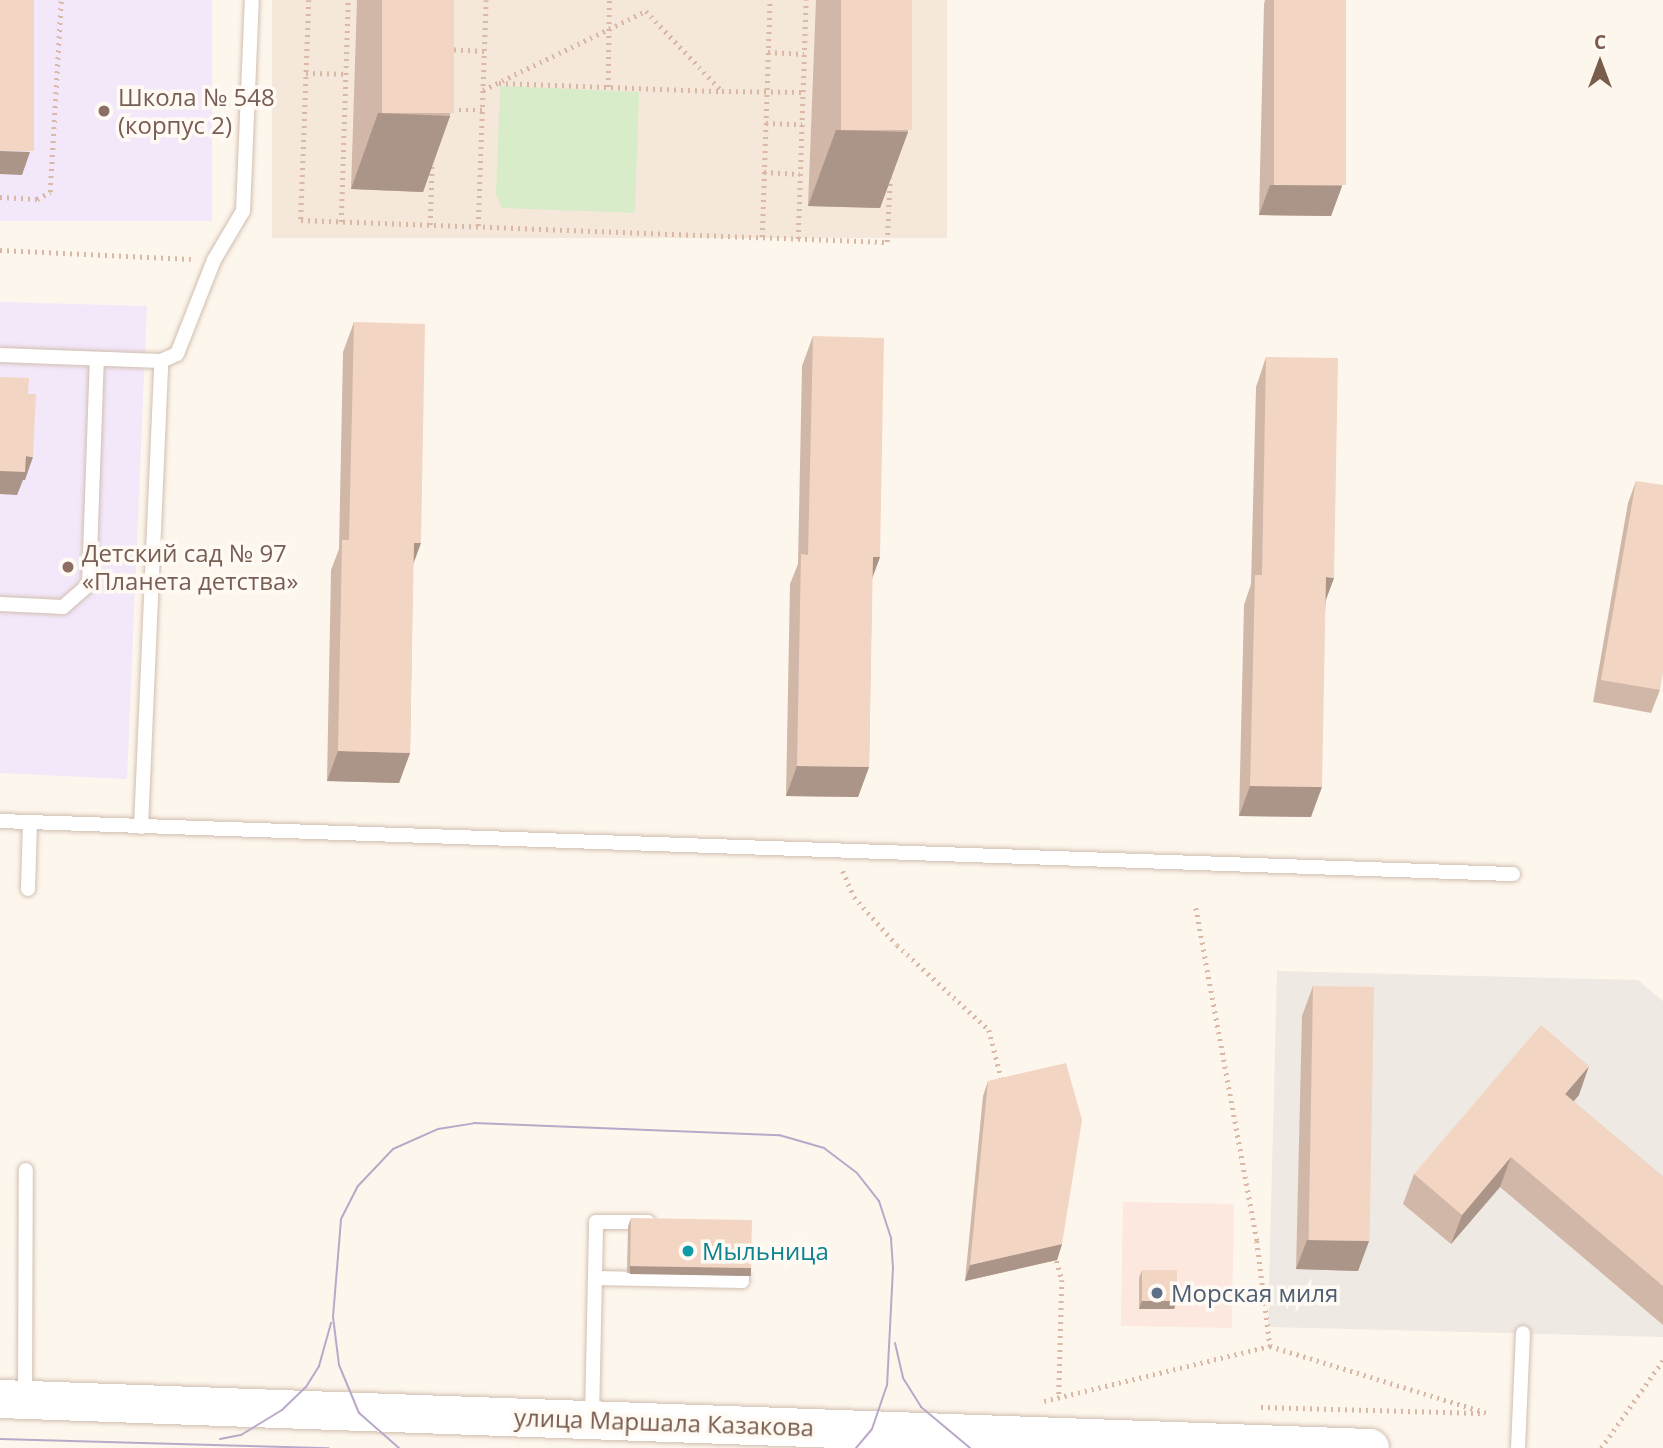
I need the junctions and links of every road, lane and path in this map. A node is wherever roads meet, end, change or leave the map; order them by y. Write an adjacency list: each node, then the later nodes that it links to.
1 (61, 0): 30 (path)
2 (252, 0): 37 (lane)
3 (309, 0): 14 (path)
4 (348, 0): 15 (path)
5 (486, 0): 11 (path)
6 (609, 0): 9 (path)
7 (770, 0): 12 (path)
8 (806, 0): 13 (path)
9 (609, 29): 16 (path); 17 (path); 19 (path)
10 (436, 49): 11 (path)
11 (484, 51): 18 (path)
12 (768, 52): 13 (path); 20 (path)
13 (804, 54): 21 (path)
14 (306, 73): 15 (path); 31 (path)
15 (345, 74): 31 (path)
16 (498, 83): 17 (path); 18 (path)
17 (608, 87): 19 (path)
18 (483, 90): 23 (path)
19 (722, 91): 20 (path)
20 (767, 92): 21 (path); 24 (path)
21 (803, 92): 25 (path)
22 (434, 109): 23 (path)
23 (482, 110): 33 (path)
24 (766, 123): 25 (path); 27 (path)
25 (802, 124): 28 (path)
26 (432, 148): 32 (path)
27 (764, 173): 28 (path); 34 (path)
28 (800, 174): 35 (path)
29 (890, 174): 35 (path)
30 (0, 197)
31 (341, 222): 32 (path)
32 (430, 225): 33 (path)
33 (478, 227): 34 (path)
34 (762, 237): 35 (path)
35 (798, 239)
36 (0, 250): 37 (path)
37 (214, 260): 40 (lane)
38 (0, 355): 39 (lane)
39 (97, 359): 40 (lane); 41 (lane)
40 (161, 362): 44 (lane)
41 (0, 604)
42 (0, 821): 43 (lane)
43 (30, 823): 44 (lane); 47 (lane)
44 (141, 827): 45 (lane)
45 (834, 851): 46 (lane); 49 (path)
46 (1513, 874)
47 (28, 889)
48 (1196, 908): 56 (path)
49 (1004, 1094)
50 (26, 1170): 59 (lane)
51 (668, 1223): 54 (lane)
52 (1047, 1243): 58 (path)
53 (742, 1276): 54 (lane)
54 (595, 1278): 62 (lane)
55 (1523, 1333): 64 (lane)
56 (1270, 1346): 58 (path); 61 (path)
57 (1663, 1360): 65 (path)
58 (1059, 1397): 60 (path)
59 (13, 1399): 62 (main road, улица Маршала Казакова)
60 (1043, 1401)
61 (1488, 1413)
62 (592, 1420): 63 (main road, улица Маршала Казакова)
63 (1370, 1448)
64 (1518, 1448)
65 (1601, 1448)

